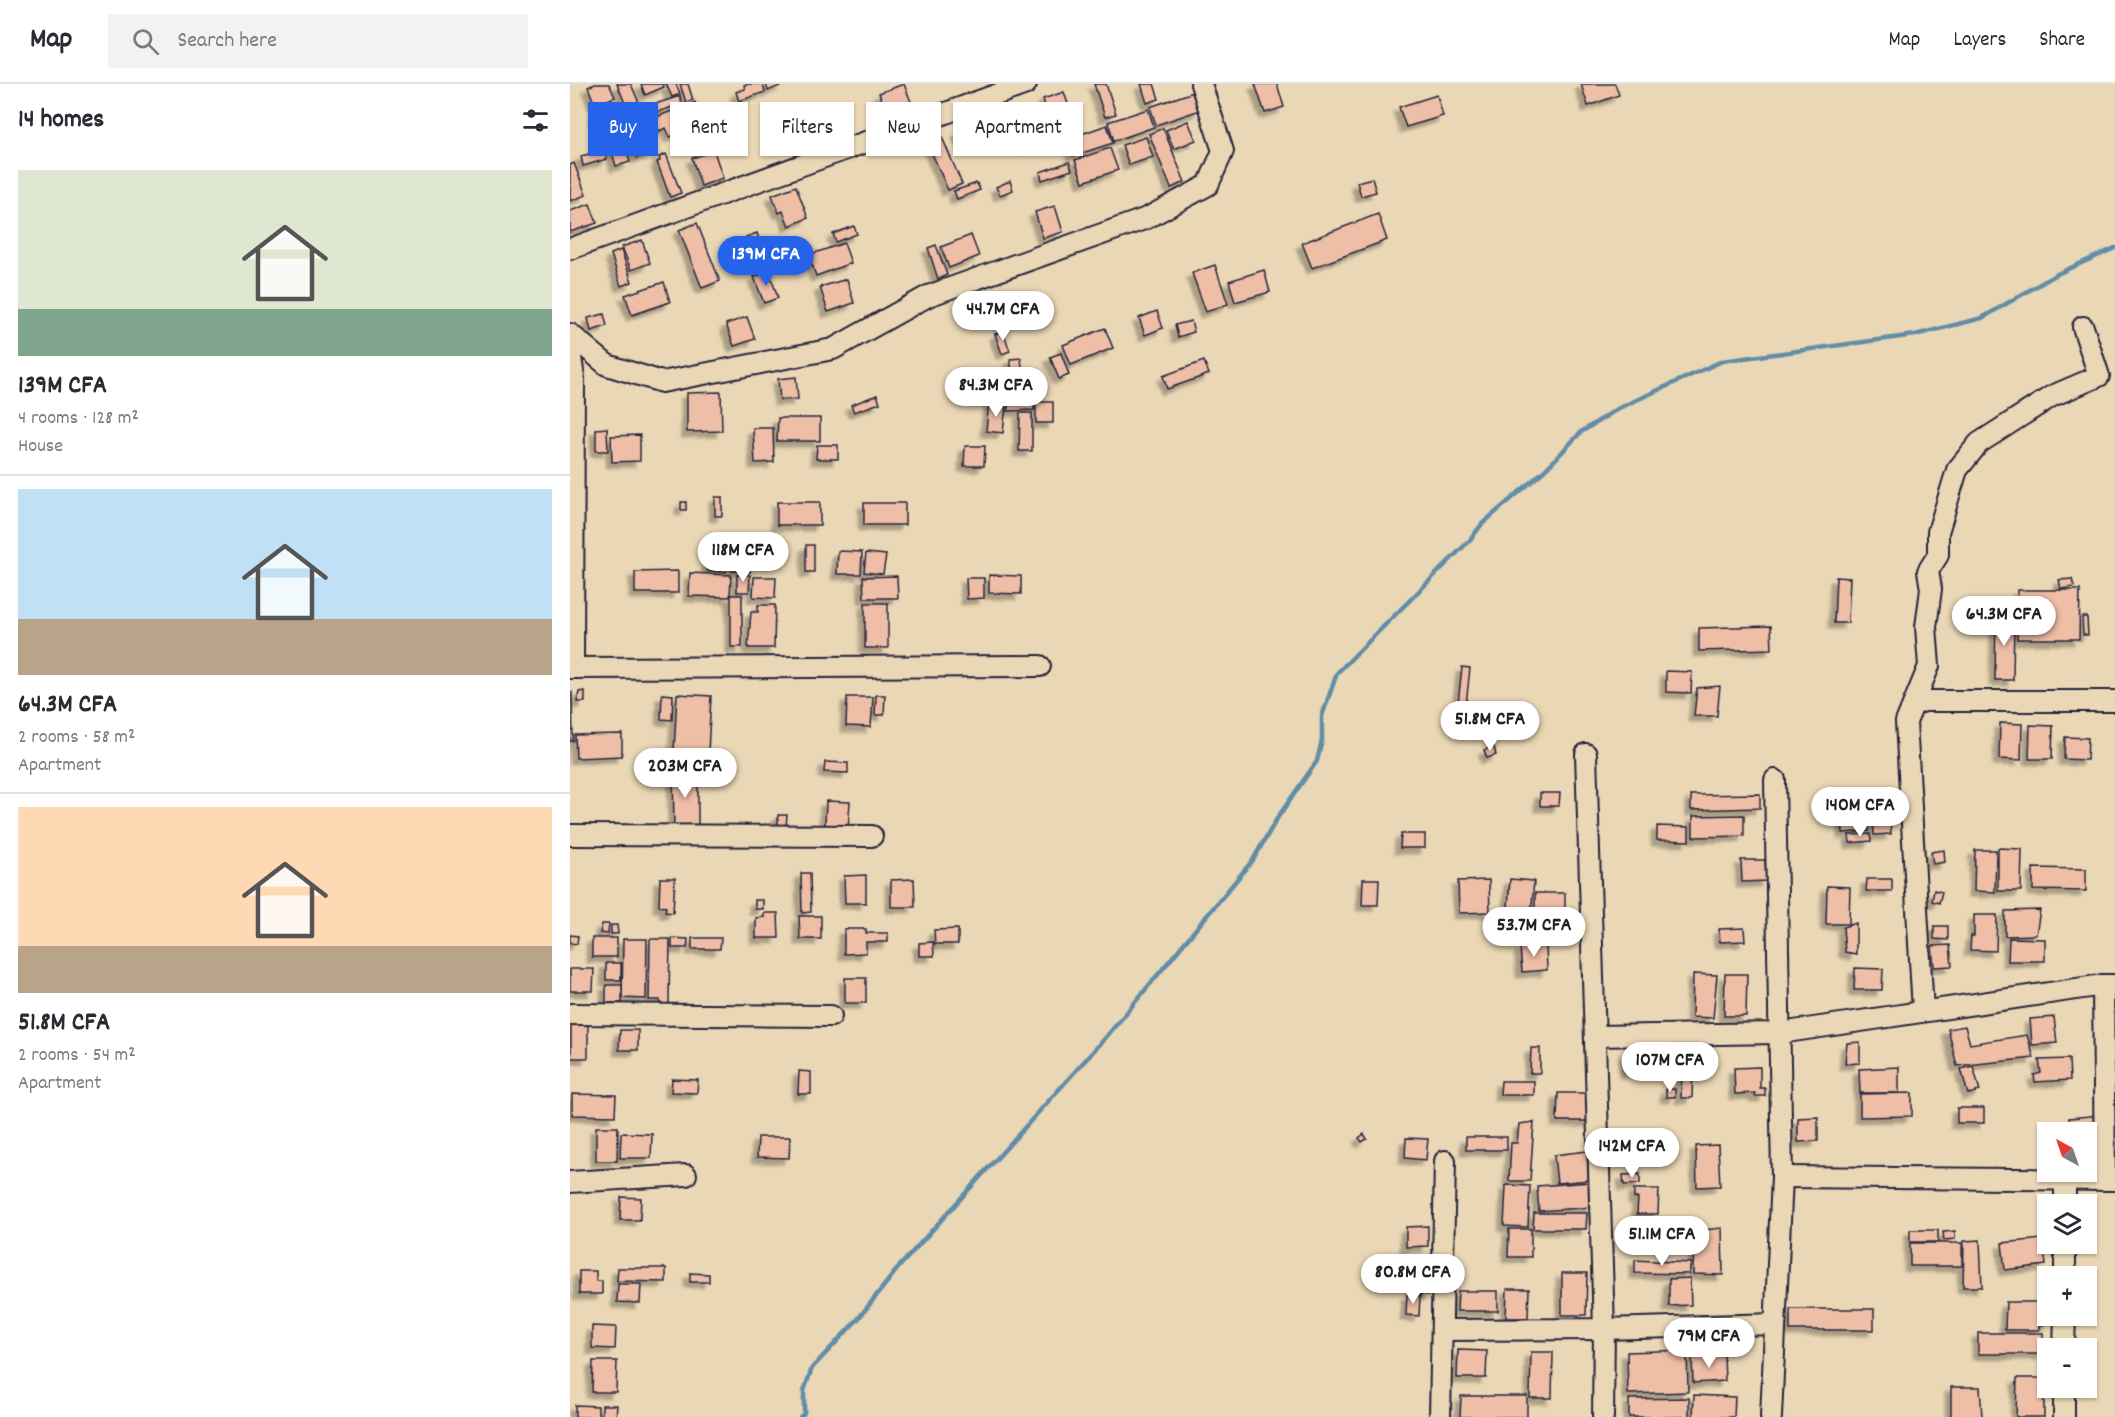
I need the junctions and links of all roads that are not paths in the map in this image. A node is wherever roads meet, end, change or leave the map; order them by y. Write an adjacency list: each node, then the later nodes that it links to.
1 (1026, 84): 3 (street)
2 (1201, 84): 5 (street)
3 (570, 249)
4 (2083, 327): 10 (street)
5 (570, 334)
6 (570, 350): 8 (street)
7 (1040, 666): 8 (street)
8 (571, 668)
9 (2115, 702): 10 (street)
10 (1915, 704): 16 (street)
11 (1586, 754): 20 (street)
12 (1775, 780): 19 (street)
13 (570, 835): 14 (street)
14 (872, 836)
15 (2109, 985): 16 (street); 25 (street)
16 (1923, 1011): 19 (street)
17 (570, 1014): 18 (street)
18 (831, 1016)
19 (1780, 1033): 20 (street); 23 (street)
20 (1595, 1036): 28 (street)
21 (1445, 1161): 29 (street)
22 (686, 1175): 26 (street)
23 (1782, 1177): 24 (street); 27 (street)
24 (2037, 1180)
25 (2110, 1180)
26 (570, 1182)
27 (1775, 1324): 28 (street); 33 (street)
28 (1604, 1329): 29 (street); 32 (street)
29 (1442, 1330): 31 (street)
30 (2064, 1398): 34 (street)
31 (1440, 1417)
32 (1603, 1417)
33 (1771, 1417)
34 (2064, 1417)

